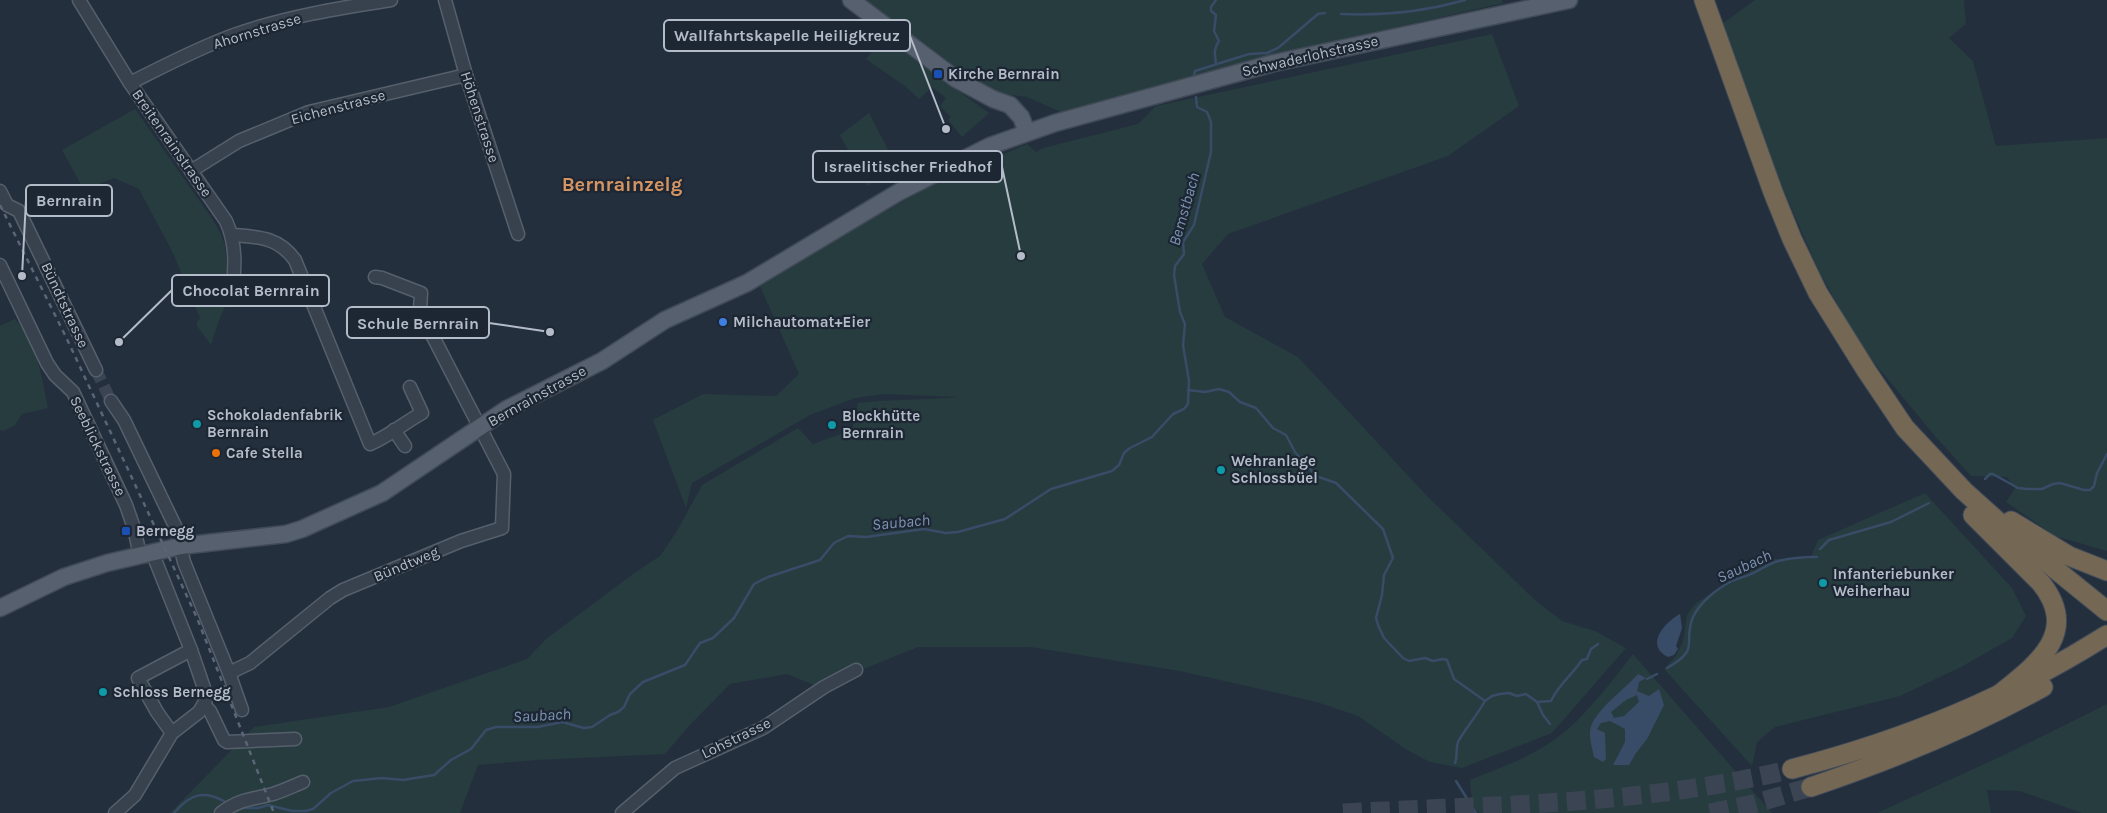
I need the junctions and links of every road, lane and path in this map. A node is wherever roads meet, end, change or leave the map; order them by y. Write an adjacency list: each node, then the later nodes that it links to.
1 (79, 0): 9 (street, Breitenrainstrasse)
2 (391, 0): 7 (street, Ahornstrasse)
3 (445, 0): 8 (street, Höhenstrasse)
4 (851, 0): 11 (main road)
5 (1569, 0): 10 (main road, Schwaderlohstrasse)
6 (1704, 0): 20 (highway)
7 (372, 2): 9 (street, Ahornstrasse)
8 (466, 75): 12 (street, Eichenstrasse); 14 (street, Höhenstrasse)
9 (130, 83): 12 (street, Breitenrainstrasse)
10 (1055, 123): 11 (main road, Bernrainstrasse)
11 (1022, 134): 23 (main road, Bernrainstrasse)
12 (191, 170): 15 (street, Breitenrainstrasse)
13 (0, 191): 19 (street, Bündtstrasse)
14 (518, 234)
15 (232, 235): 18 (street, Breitenrainstrasse); 25 (street)
16 (0, 265): 29 (street, Seeblickstrasse)
17 (375, 277): 23 (street)
18 (232, 295)
19 (96, 370)
20 (1866, 370): 24 (highway); 27 (highway)
21 (410, 387): 25 (street)
22 (111, 401): 28 (street)
23 (480, 427): 28 (main road, Bernrainstrasse); 37 (street, Bündtweg)
24 (1905, 428): 31 (highway); 38 (highway)
25 (394, 430): 26 (street)
26 (405, 446)
27 (1999, 513): 30 (highway); 31 (highway)
28 (181, 546): 29 (main road, Bernrainstrasse); 37 (street)
29 (146, 553): 32 (main road, Bernrainstrasse); 34 (street, Seeblickstrasse)
30 (2107, 571)
31 (2106, 607)
32 (0, 608)
33 (2107, 635): 38 (highway)
34 (191, 650): 39 (street, Seeblickstrasse); 41 (street)
35 (2107, 650): 45 (highway)
36 (856, 670): 48 (street, Lohstrasse)
37 (229, 673): 40 (street)
38 (1996, 697): 43 (highway)
39 (204, 705): 41 (street); 42 (street)
40 (242, 710)
41 (172, 733): 47 (street)
42 (295, 739)
43 (1792, 769)
44 (303, 782): 46 (street)
45 (1811, 787)
46 (228, 808)
47 (114, 813)
48 (622, 813)

